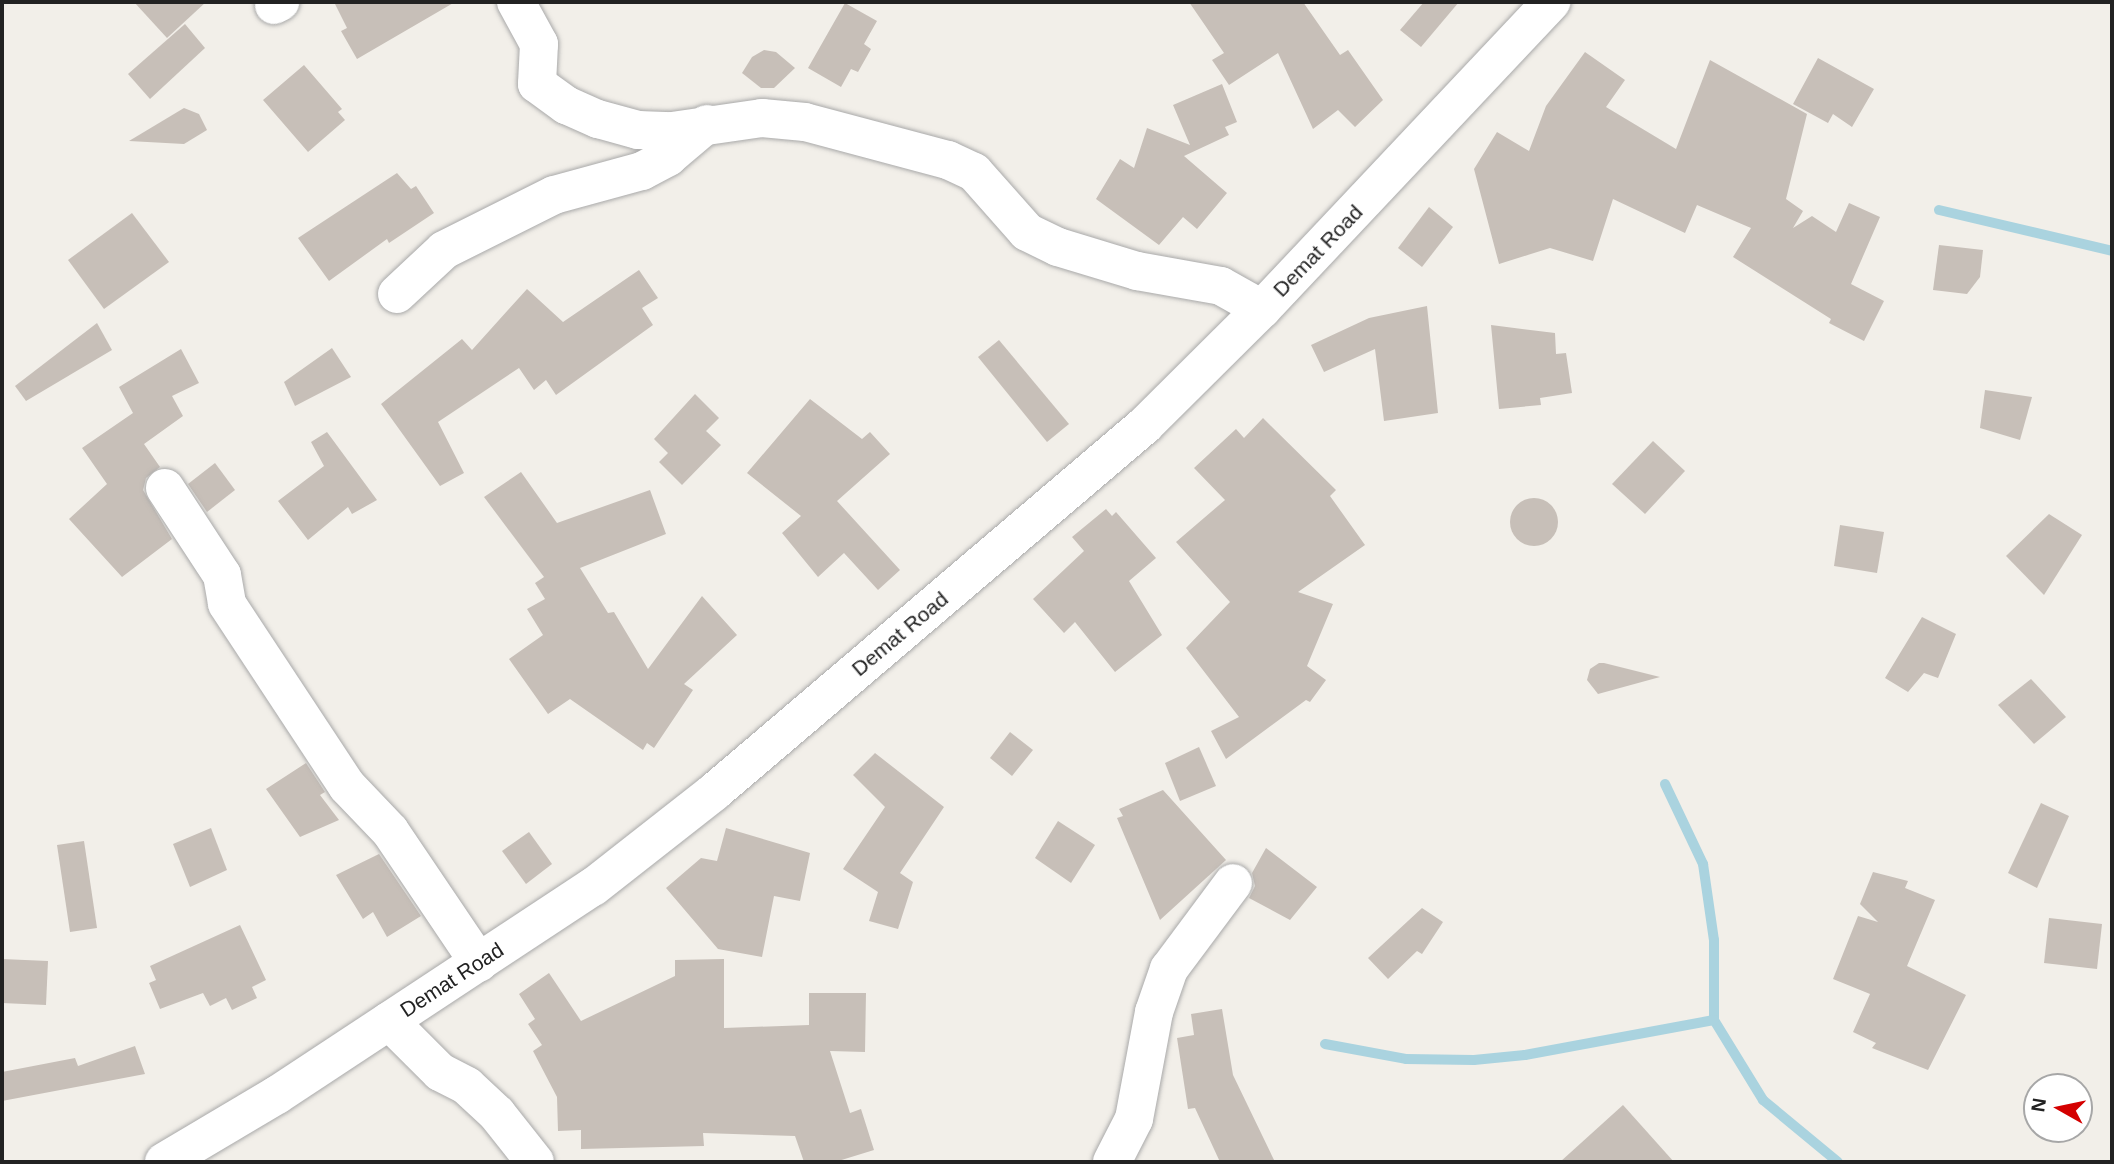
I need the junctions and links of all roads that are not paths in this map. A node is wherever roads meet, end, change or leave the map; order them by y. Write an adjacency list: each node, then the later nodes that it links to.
1 (516, 2): 3 (street)
2 (1551, 2): 5 (street, Demat Road)
3 (706, 124): 4 (street); 5 (street)
4 (397, 294)
5 (1262, 309): 8 (street, Demat Road)
6 (165, 488): 8 (street)
7 (1233, 883): 12 (street)
8 (479, 962): 9 (street, Demat Road)
9 (389, 1021): 10 (street, Demat Road); 11 (street)
10 (164, 1162)
11 (535, 1162)
12 (1112, 1162)

